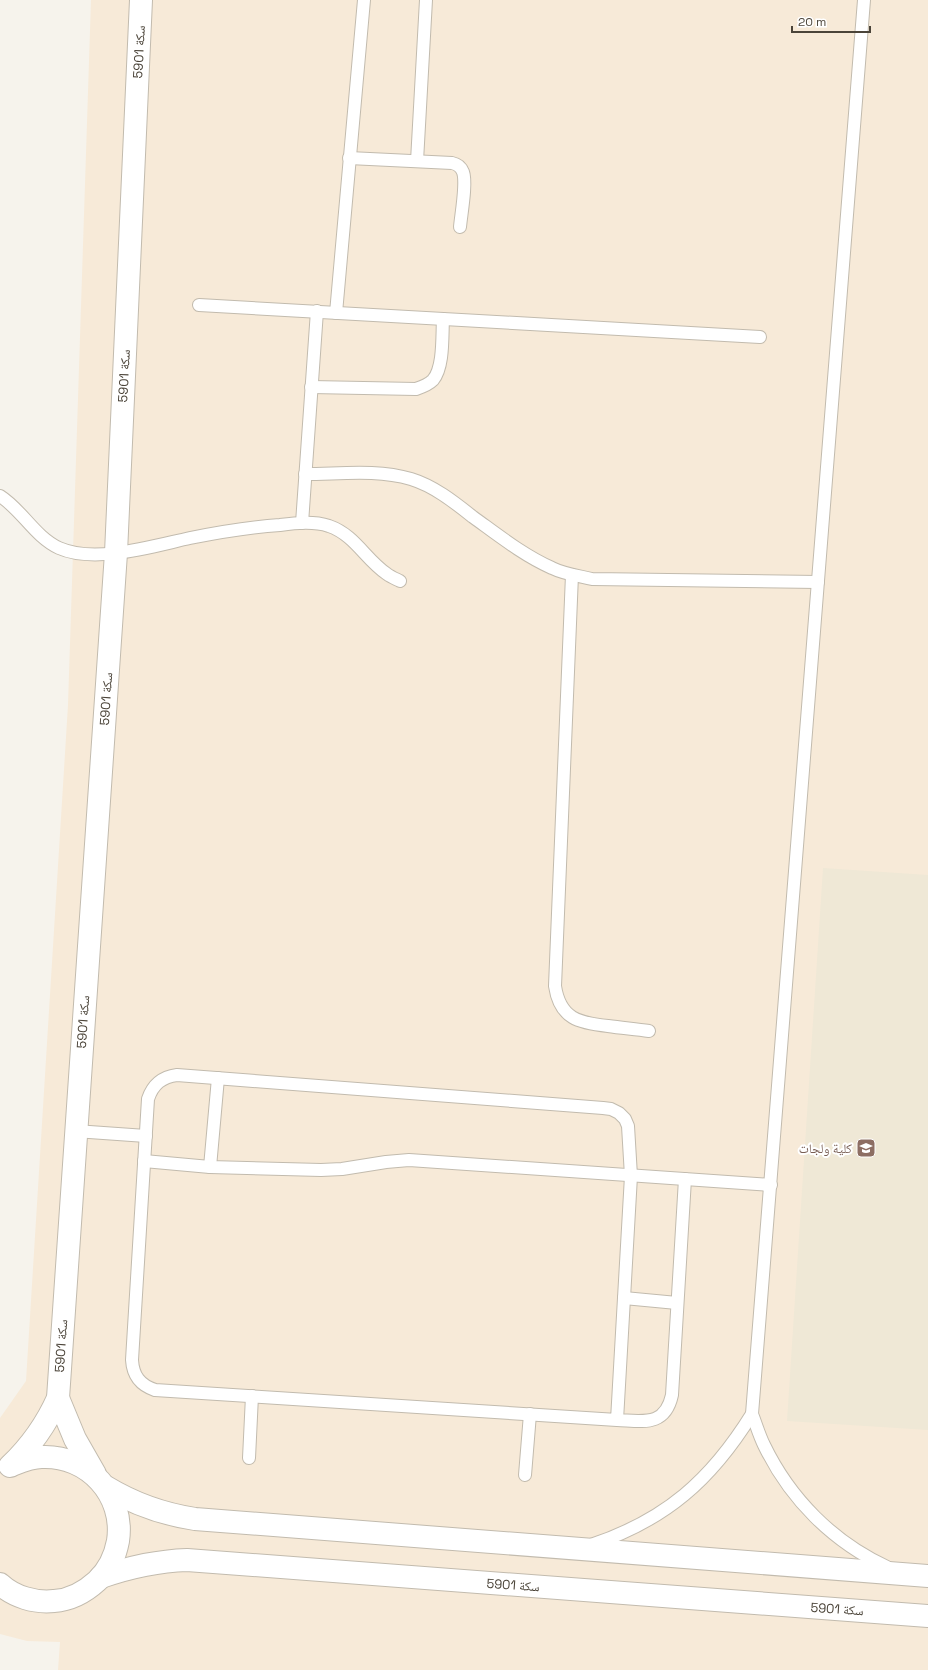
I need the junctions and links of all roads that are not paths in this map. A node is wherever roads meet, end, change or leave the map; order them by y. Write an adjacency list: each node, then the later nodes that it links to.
1 (141, 0): 17 (street, سكة 5901)
2 (364, 0): 5 (lane)
3 (426, 0): 6 (lane)
4 (864, 0): 20 (lane)
5 (349, 158): 6 (lane); 10 (lane)
6 (417, 161): 7 (lane)
7 (460, 227)
8 (199, 305): 9 (lane)
9 (317, 311): 10 (lane); 13 (lane)
10 (336, 313): 11 (lane)
11 (443, 319): 12 (lane); 13 (lane)
12 (760, 338)
13 (311, 387): 14 (lane)
14 (305, 474): 16 (lane); 18 (lane)
15 (0, 496): 17 (lane)
16 (302, 523): 17 (lane); 19 (lane)
17 (116, 553): 23 (street, سكة 5901)
18 (572, 575): 20 (lane); 21 (lane)
19 (400, 581)
20 (818, 582): 29 (lane)
21 (649, 1031)
22 (218, 1078): 24 (lane); 26 (lane); 27 (lane)
23 (76, 1131): 24 (lane); 33 (street, سكة 5901)
24 (146, 1136): 25 (lane)
25 (144, 1161): 26 (lane); 32 (lane)
26 (210, 1167): 27 (lane)
27 (631, 1176): 28 (lane); 30 (lane)
28 (685, 1179): 29 (lane); 31 (lane)
29 (771, 1185): 35 (lane)
30 (624, 1298): 31 (lane); 36 (lane)
31 (677, 1303): 36 (lane)
32 (252, 1396): 34 (lane); 37 (lane)
33 (58, 1398): 38 (street, سكة 5901); 40 (street, سكة 5901)
34 (530, 1414): 36 (lane); 39 (lane)
35 (752, 1414): 41 (lane); 42 (lane)
36 (616, 1420)
37 (249, 1458)
38 (5, 1470): 40 (street)
39 (525, 1475)
40 (102, 1482): 41 (street); 44 (street, سكة 5901)
41 (580, 1549): 42 (street)
42 (902, 1574): 43 (street)
43 (928, 1576)
44 (101, 1577): 45 (street); 46 (street, سكة 5901)
45 (0, 1584)
46 (928, 1616)

